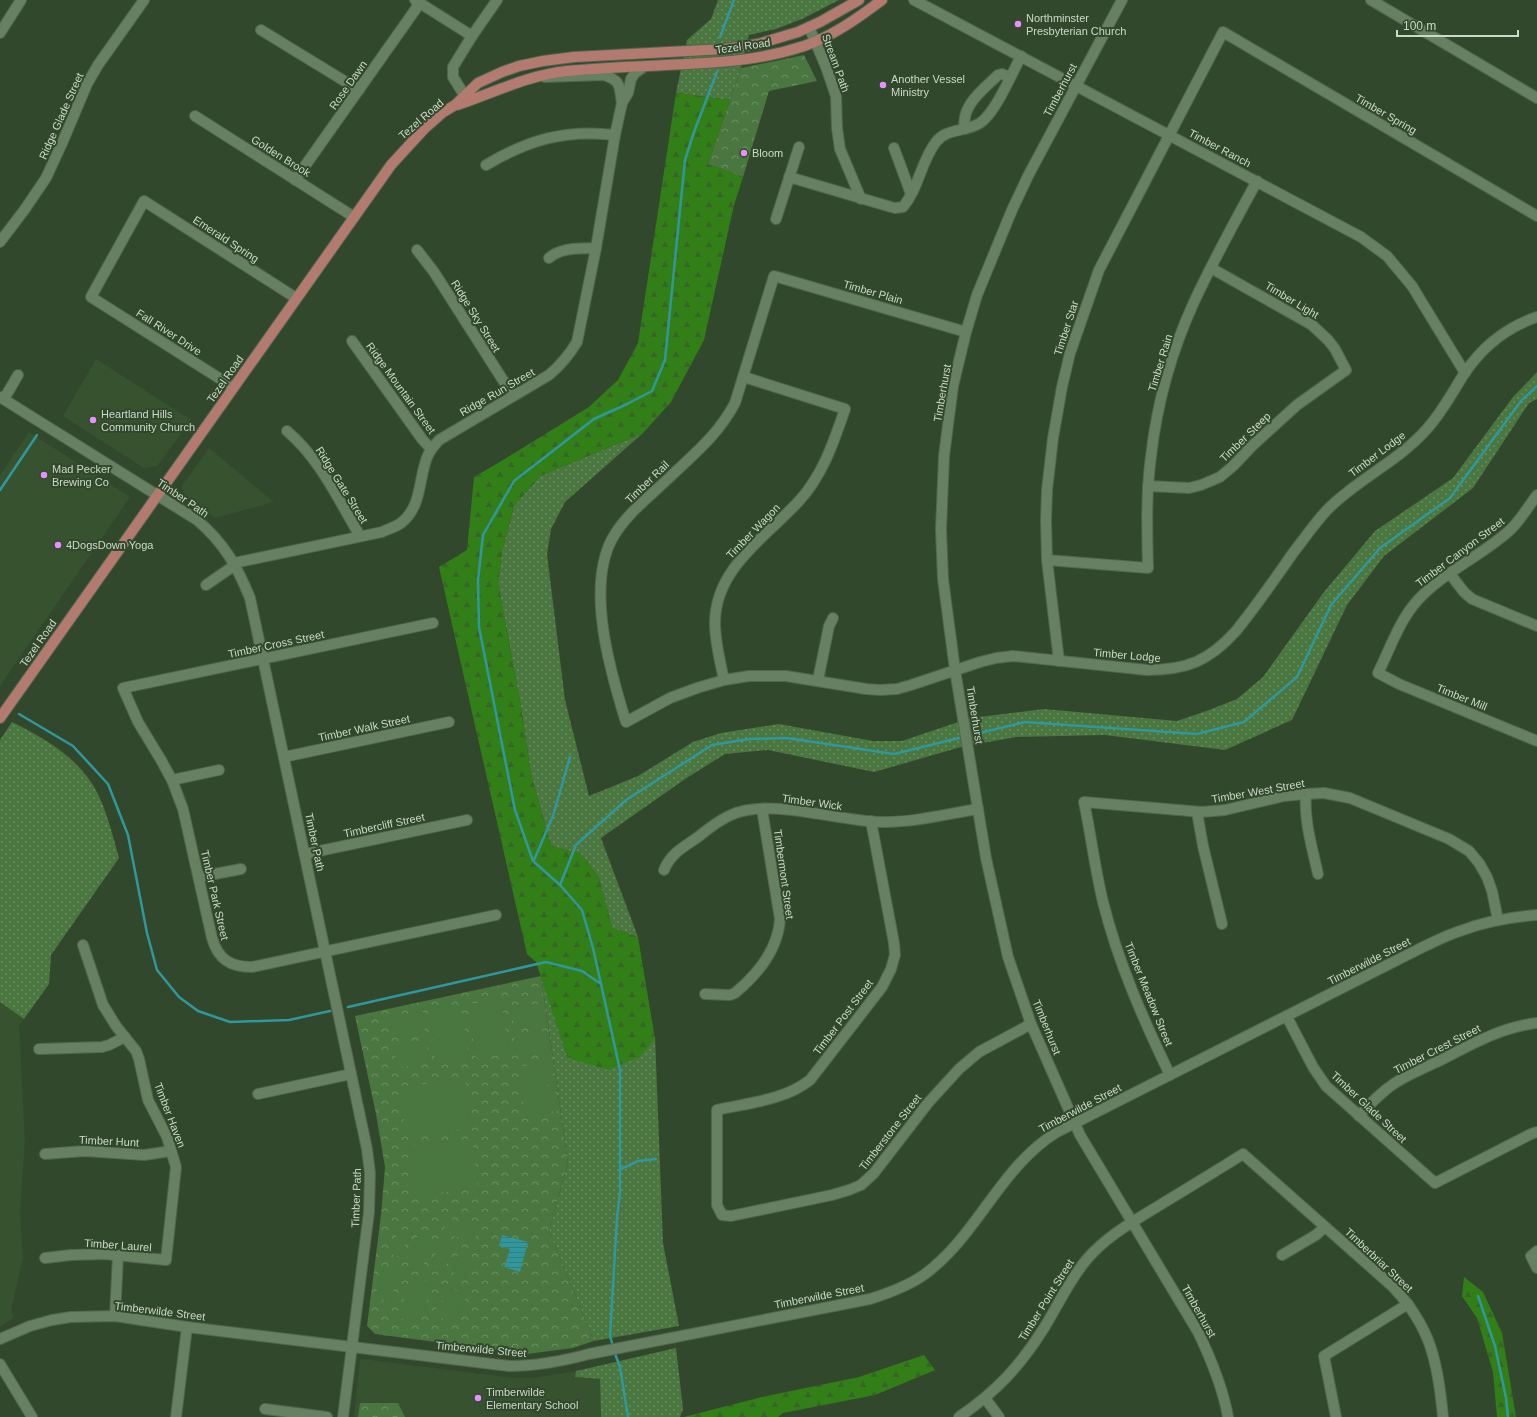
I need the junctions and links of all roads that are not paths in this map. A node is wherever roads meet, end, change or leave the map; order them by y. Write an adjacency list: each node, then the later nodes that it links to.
1 (21, 0): 13 (street)
2 (144, 0): 41 (street, Ridge Glade Street)
3 (497, 0): 14 (street)
4 (859, 0): 10 (main road, Tezel Road)
5 (882, 0): 15 (main road, Tezel Road)
6 (914, 0): 16 (street, Timber Ranch)
7 (1122, 0): 20 (street, Timberhurst)
8 (1371, 0): 23 (street)
9 (417, 2): 14 (street); 21 (street, Rose Dawn)
10 (809, 27): 15 (street, Stream Path); 22 (main road, Tezel Road)
11 (261, 30): 21 (street)
12 (1223, 32): 28 (street, Timber Star); 38 (street, Timber Spring)
13 (0, 33)
14 (472, 36): 22 (street)
15 (816, 41): 17 (main road, Tezel Road); 36 (street, Stream Path)
16 (1021, 56): 19 (street); 20 (street, Timber Ranch)
17 (645, 66): 18 (main road, Tezel Road); 24 (street, Ridge Run Street)
18 (533, 77): 22 (main road, Tezel Road); 24 (street, Ridge Run Street)
19 (1010, 77): 26 (street); 26 (street)
20 (1076, 86): 28 (street, Timber Ranch); 49 (street, Timberhurst)
21 (359, 90): 33 (street, Rose Dawn)
22 (466, 98): 39 (main road, Tezel Road)
23 (1537, 98)
24 (622, 103): 27 (street, Ridge Run Street)
25 (195, 116): 33 (street, Golden Brook)
26 (965, 129): 35 (street)
27 (615, 135): 31 (street); 42 (street, Ridge Run Street)
28 (1170, 135): 34 (street, Timber Ranch); 64 (street, Timber Star)
29 (799, 146): 32 (street)
30 (894, 148): 35 (street)
31 (486, 165)
32 (789, 177): 36 (street); 40 (street)
33 (296, 180): 39 (street, Golden Brook)
34 (1257, 181): 45 (street, Timber Rain); 52 (street, Timber Ranch)
35 (911, 194): 36 (street)
36 (862, 199)
37 (144, 201): 47 (street, Emerald Spring); 55 (street, Fall River Drive)
38 (1537, 216)
39 (354, 217): 47 (main road, Tezel Road)
40 (776, 219)
41 (0, 242)
42 (596, 248): 44 (street); 56 (street, Ridge Run Street)
43 (418, 250): 56 (street, Ridge Sky Street)
44 (549, 258)
45 (1211, 268): 51 (street, Timber Light); 60 (street, Timber Rain)
46 (774, 276): 49 (street, Timber Plain); 54 (street, Timber Rail)
47 (296, 298): 55 (main road, Tezel Road)
48 (1537, 317): 52 (street, Timber Lodge)
49 (966, 332): 73 (street, Timberhurst)
50 (352, 341): 59 (street, Ridge Mountain Street)
51 (1346, 370): 60 (street, Timber Steep)
52 (1465, 373): 72 (street, Timber Lodge)
53 (18, 375): 57 (street)
54 (744, 377): 75 (street, Timber Wagon); 80 (street, Timber Rail)
55 (233, 387): 61 (main road, Tezel Road)
56 (513, 396): 59 (street, Ridge Run Street)
57 (2, 398): 61 (street, Timber Path)
58 (287, 431): 63 (street, Ridge Gate Street)
59 (431, 449): 63 (street, Ridge Run Street)
60 (1148, 486): 64 (street, Timber Rain)
61 (158, 495): 65 (street, Timber Path); 78 (main road, Tezel Road)
62 (1536, 500): 66 (street, Timber Canyon Street)
63 (360, 536): 65 (street, Ridge Run Street)
64 (1047, 560): 72 (street, Timber Star)
65 (234, 564): 67 (street); 71 (street, Timber Path)
66 (1450, 574): 70 (street); 74 (street, Timber Canyon Street)
67 (206, 585)
68 (833, 618): 76 (street)
69 (433, 623): 71 (street, Timber Cross Street)
70 (1537, 626)
71 (263, 659): 77 (street, Timber Cross Street); 82 (street, Timber Path)
72 (1059, 660): 73 (street, Timber Lodge)
73 (955, 670): 76 (street, Timber Lodge); 88 (street, Timberhurst)
74 (1378, 673): 81 (street, Timber Mill)
75 (724, 680): 76 (street, Timber Lodge); 80 (street, Timber Lodge)
76 (818, 680)
77 (123, 688): 84 (street, Timber Park Street)
78 (0, 718)
79 (449, 722): 82 (street, Timber Walk Street)
80 (626, 722)
81 (1537, 741)
82 (284, 758): 92 (street, Timber Path)
83 (219, 770): 84 (street)
84 (172, 780): 96 (street, Timber Park Street)
85 (1306, 794): 89 (street, Timber West Street); 95 (street); 99 (street, Timber West Street)
86 (1084, 802): 89 (street, Timber West Street); 110 (street, Timber Meadow Street)
87 (762, 809): 91 (street, Timber Wick); 94 (street, Timber Wick); 103 (street, Timbermont Street)
88 (978, 810): 91 (street, Timber Wick); 106 (street, Timberhurst)
89 (1197, 812): 100 (street)
90 (467, 820): 92 (street, Timbercliff Street)
91 (871, 821): 118 (street, Timber Post Street)
92 (305, 854): 102 (street, Timber Path)
93 (241, 869): 96 (street)
94 (664, 870)
95 (1318, 874)
96 (198, 877): 102 (street, Timber Park Street)
97 (496, 915): 102 (street, Timber Park Street)
98 (1537, 915): 99 (street, Timberwilde Street)
99 (1498, 920): 104 (street, Timberwilde Street)
100 (1222, 924)
101 (83, 945): 107 (street, Timber Haven)
102 (326, 952): 109 (street, Timber Path)
103 (705, 994)
104 (1287, 1016): 110 (street, Timberwilde Street); 112 (street, Timber Glade Street)
105 (1537, 1023): 112 (street, Timber Crest Street)
106 (1031, 1024): 113 (street, Timberhurst); 118 (street, Timberstone Street)
107 (124, 1037): 108 (street); 115 (street, Timber Haven)
108 (38, 1050)
109 (351, 1074): 111 (street); 131 (street, Timber Path)
110 (1170, 1075): 113 (street, Timberwilde Street)
111 (258, 1094)
112 (1359, 1116): 114 (street, Timber Glade Street)
113 (1075, 1123): 119 (street, Timberhurst); 131 (street, Timberwilde Street)
114 (1537, 1132)
115 (171, 1150): 116 (street, Timber Hunt); 125 (street, Timber Haven)
116 (45, 1154)
117 (1243, 1154): 119 (street, Timber Point Street); 120 (street, Timberbriar Street)
118 (722, 1215)
119 (1132, 1222): 133 (street, Timber Point Street); 141 (street, Timberhurst)
120 (1325, 1227): 122 (street); 127 (street, Timberbriar Street)
121 (1534, 1253): 126 (street)
122 (1282, 1255)
123 (118, 1256): 124 (street, Timber Laurel); 125 (street, Timber Laurel); 128 (street)
124 (45, 1258)
125 (166, 1260)
126 (1537, 1268)
127 (1408, 1304): 142 (street); 143 (street, Timberbriar Street)
128 (115, 1316): 129 (street, Timberwilde Street); 130 (street, Timberwilde Street)
129 (187, 1327): 131 (street, Timberwilde Street); 136 (street)
130 (0, 1339)
131 (352, 1348): 138 (street, Timber Path)
132 (0, 1364): 135 (street)
133 (985, 1398): 139 (street, Timber Point Street); 140 (street)
134 (265, 1409): 137 (street)
135 (32, 1417)
136 (176, 1417)
137 (326, 1417)
138 (343, 1417)
139 (959, 1417)
140 (999, 1417)
141 (1228, 1417)
142 (1336, 1417)
143 (1443, 1417)

